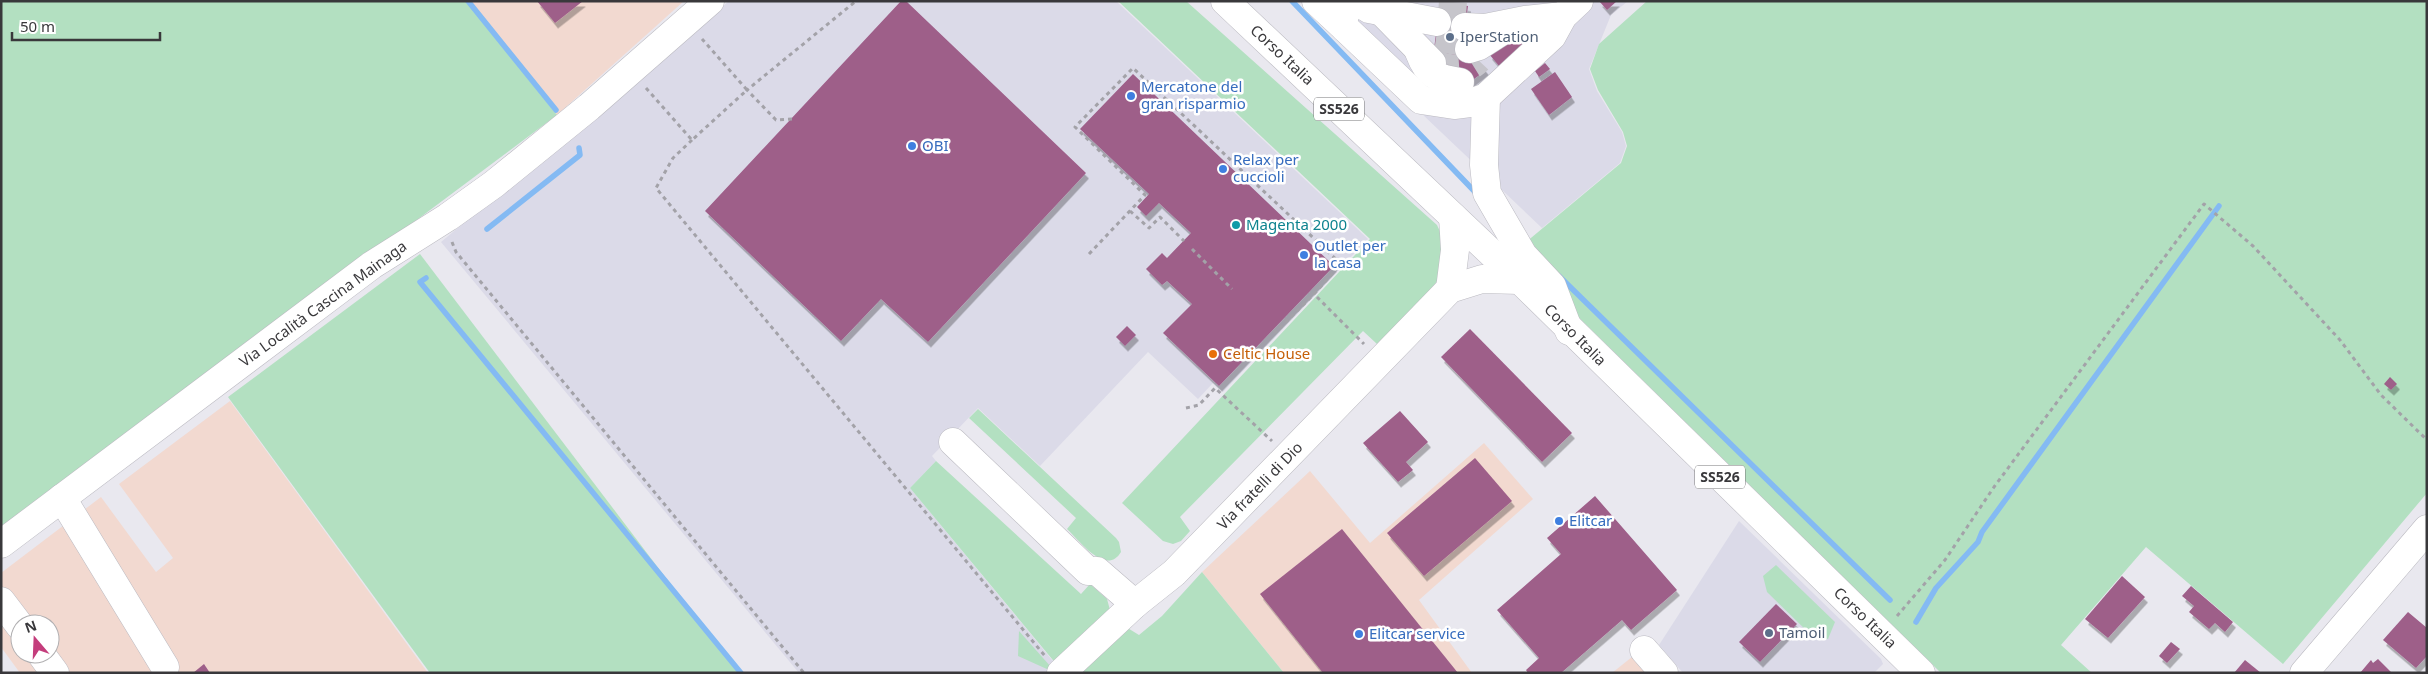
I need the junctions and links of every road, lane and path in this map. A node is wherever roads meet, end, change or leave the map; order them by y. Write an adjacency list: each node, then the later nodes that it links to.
1 (710, 1): 36 (street, Via Località Cascina Mainaga)
2 (856, 1): 13 (path)
3 (1225, 1): 20 (street, Corso Italia / SS526)
4 (1316, 1): 7 (street)
5 (1371, 8): 7 (street); 10 (street); 10 (street); 10 (street)
6 (1571, 9): 9 (street); 14 (street)
7 (1345, 28): 14 (street)
8 (698, 34): 13 (path)
9 (1483, 36)
10 (1433, 37): 11 (street)
11 (1460, 82)
12 (642, 83): 18 (path)
13 (747, 90): 15 (path); 18 (path)
14 (1486, 97): 30 (street)
15 (792, 119)
16 (1198, 129): 17 (path); 19 (path); 28 (path)
17 (1194, 133)
18 (692, 140): 44 (path)
19 (1130, 212): 22 (path); 24 (path)
20 (1453, 217): 25 (street, Corso Italia / SS526); 27 (street)
21 (452, 239): 46 (path)
22 (1184, 241)
23 (1192, 249): 26 (path)
24 (1089, 254)
25 (1520, 280): 27 (street, Via fratelli di Dio); 30 (street, Corso Italia / SS526)
26 (1232, 289)
27 (1450, 289): 31 (street, Via fratelli di Dio)
28 (1314, 294): 29 (path); 31 (path)
29 (1274, 330)
30 (1569, 331): 42 (street, Corso Italia / SS526)
31 (1381, 360): 35 (street, Via fratelli di Dio)
32 (1186, 408): 35 (path)
33 (2427, 440): 42 (path)
34 (953, 442): 40 (street)
35 (1288, 457): 40 (street, Via fratelli di Dio)
36 (62, 498): 38 (street, Via Località Cascina Mainaga); 45 (street)
37 (2427, 529): 49 (street)
38 (1, 544)
39 (1, 601): 41 (street)
40 (1135, 604): 44 (street, Via fratelli di Dio)
41 (11, 614)
42 (1872, 633): 48 (street, Corso Italia / SS526)
43 (1644, 650): 47 (street)
44 (1054, 665)
45 (165, 667)
46 (804, 673)
47 (1664, 673)
48 (1921, 673)
49 (2304, 673)

